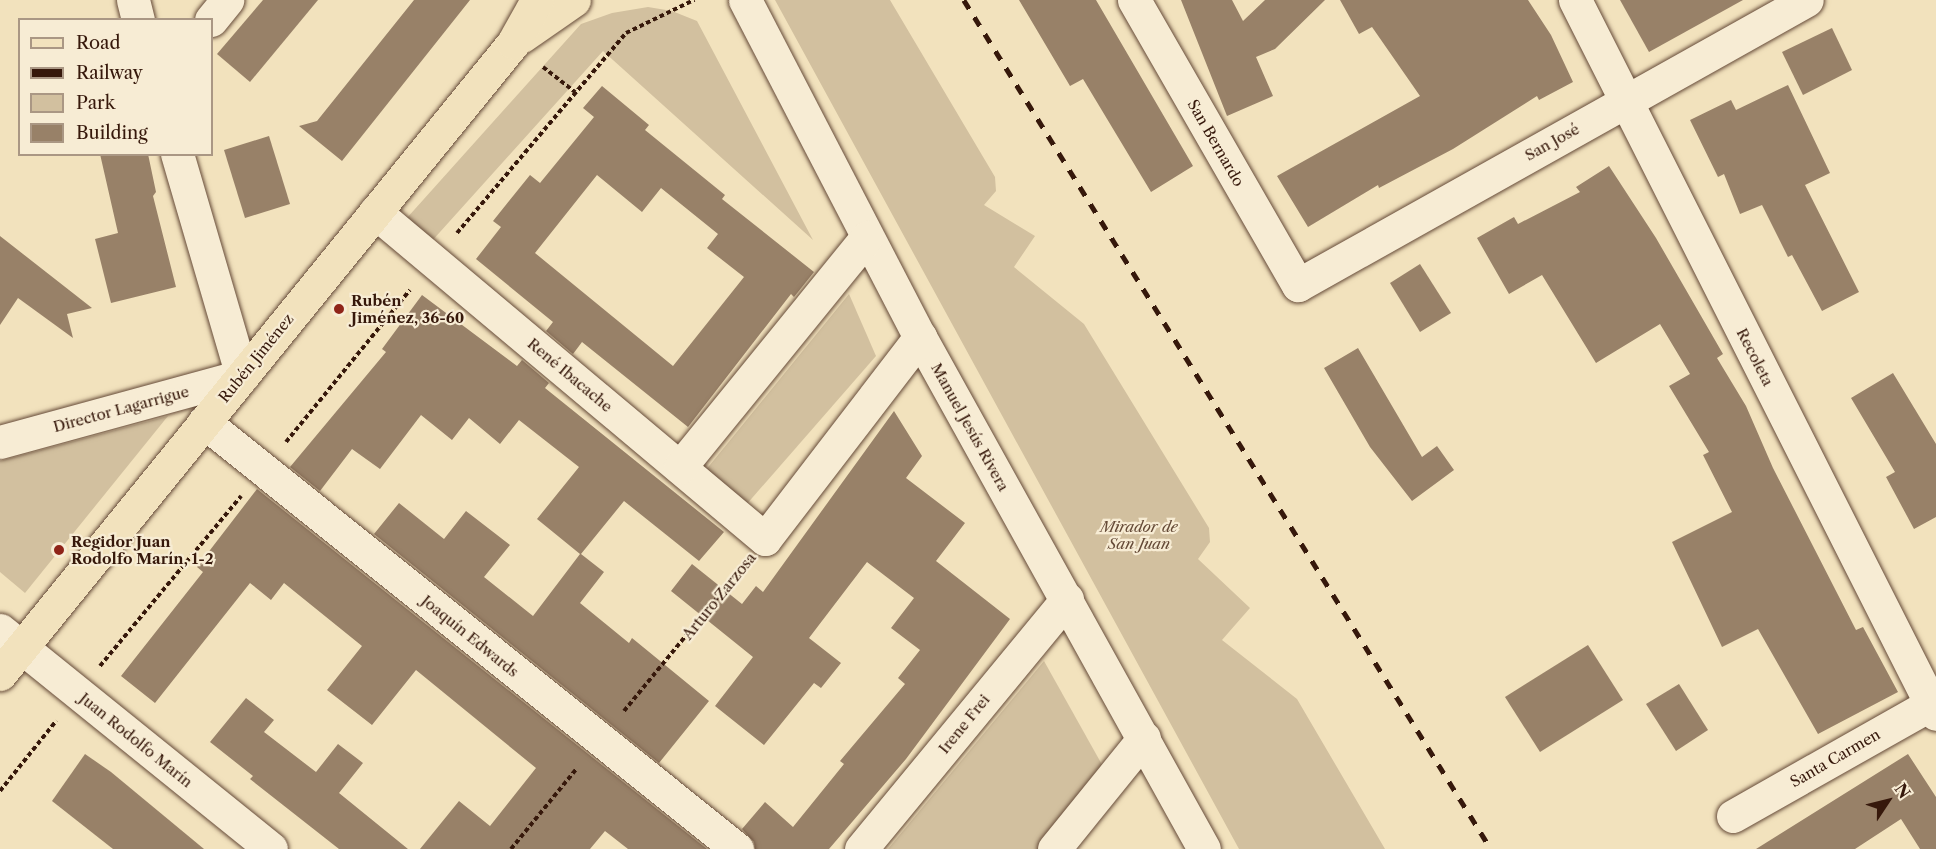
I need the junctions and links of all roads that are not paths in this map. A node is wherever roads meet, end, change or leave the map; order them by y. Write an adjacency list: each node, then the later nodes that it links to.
1 (133, 0): 9 (street)
2 (227, 0): 10 (street)
3 (537, 0): 11 (main road, Rubén Jiménez)
4 (574, 0): 11 (main road, Rubén Jiménez)
5 (745, 0): 15 (street, Manuel Jesús Rivera)
6 (1134, 0): 16 (street, San Bernardo)
7 (1575, 0): 12 (street, Recoleta)
8 (1807, 0): 12 (street, San José)
9 (138, 18)
10 (213, 18)
11 (513, 42): 14 (main road, Rubén Jiménez)
12 (1626, 101): 16 (street, San José); 26 (street, Recoleta)
13 (178, 156): 18 (street)
14 (375, 212): 18 (main road, Rubén Jiménez); 21 (street, René Ibacache)
15 (867, 237): 17 (street, Manuel Jesús Rivera); 21 (street)
16 (1298, 285)
17 (920, 338): 22 (street, Arturo Zarzosa); 23 (street, Manuel Jesús Rivera)
18 (242, 376): 19 (main road, Rubén Jiménez); 20 (street, Director Lagarrigue)
19 (204, 422): 24 (main road, Rubén Jiménez); 30 (street, Joaquín Edwards)
20 (0, 442)
21 (680, 467): 22 (street, René Ibacache)
22 (765, 539)
23 (1066, 599): 27 (street, Manuel Jesús Rivera); 31 (street, Irene Frei)
24 (11, 639): 25 (main road, Rubén Jiménez); 29 (street, Juan Rodolfo Marín)
25 (0, 674)
26 (1934, 706): 28 (street, Santa Carmen)
27 (1144, 738): 32 (street); 33 (street, Manuel Jesús Rivera)
28 (1733, 816)
29 (271, 849)
30 (737, 849)
31 (861, 849)
32 (1054, 849)
33 (1204, 849)

